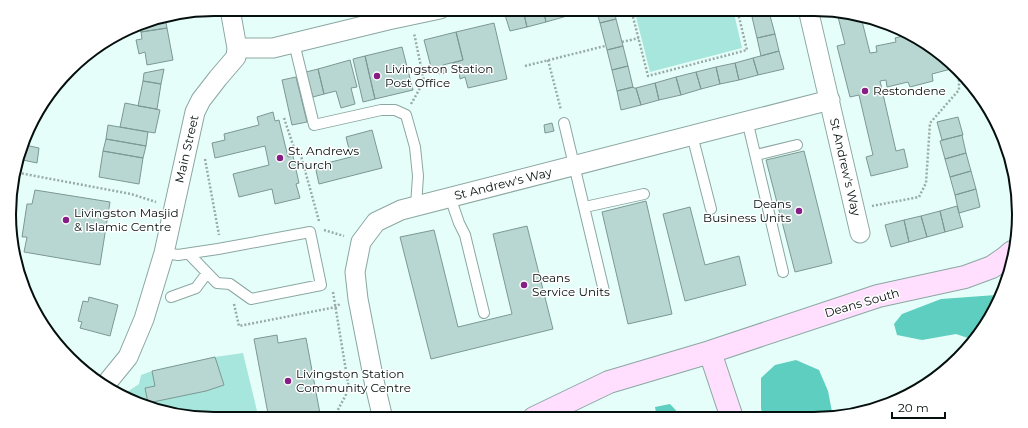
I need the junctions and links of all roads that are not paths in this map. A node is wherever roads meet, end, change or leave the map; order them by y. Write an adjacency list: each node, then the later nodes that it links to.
1 (231, 16): 5 (street)
2 (410, 16): 4 (street)
3 (810, 16): 6 (street, St Andrew's Way)
4 (294, 43): 5 (street); 15 (lane)
5 (236, 48): 19 (street, Main Street)
6 (830, 100): 7 (street, St Andrew's Way); 18 (street, St Andrew's Way)
7 (747, 120): 9 (street, St Andrew's Way); 11 (lane)
8 (564, 123): 12 (lane)
9 (692, 135): 12 (street, St Andrew's Way); 17 (lane)
10 (797, 145): 11 (lane)
11 (756, 155): 22 (lane)
12 (575, 166): 14 (street, St Andrew's Way); 16 (lane)
13 (644, 194): 16 (lane)
14 (450, 198): 15 (street, St Andrew's Way); 26 (lane)
15 (416, 206): 29 (street, St Andrew's Way)
16 (585, 207): 24 (lane)
17 (711, 209)
18 (860, 233)
19 (164, 253): 20 (lane); 28 (street, Main Street)
20 (189, 254): 23 (lane); 23 (lane)
21 (1007, 256): 27 (street, Deans South)
22 (783, 272)
23 (207, 273): 25 (lane)
24 (604, 292)
25 (171, 297)
26 (484, 313)
27 (710, 352): 30 (street, Deans South); 31 (street)
28 (108, 381)
29 (382, 412)
30 (546, 412)
31 (730, 412)

